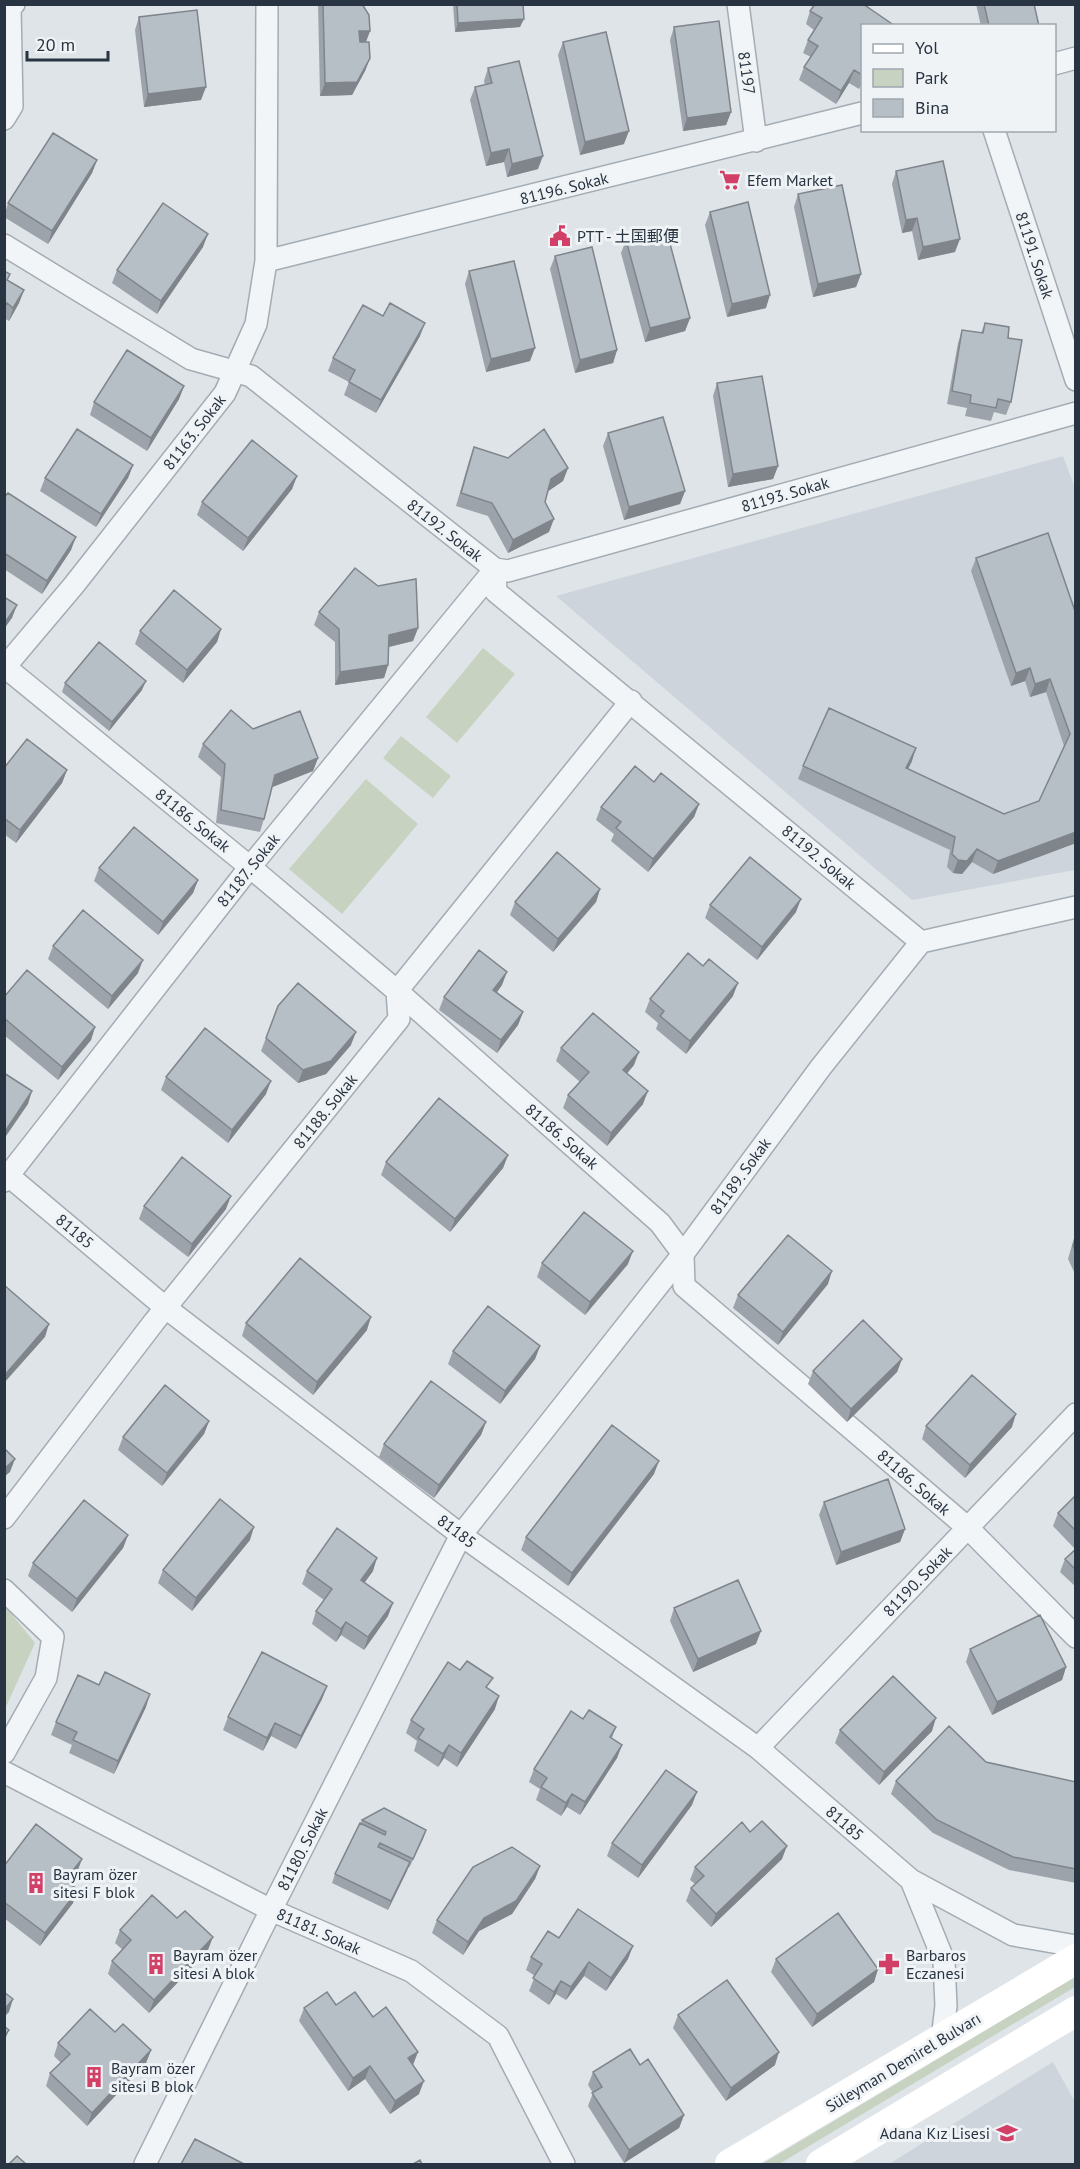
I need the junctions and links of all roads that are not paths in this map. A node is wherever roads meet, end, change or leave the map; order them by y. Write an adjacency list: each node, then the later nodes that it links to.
1 (14, 4): 7 (street)
2 (267, 4): 11 (street, 81163. Sokak)
3 (738, 4): 9 (street, 81197)
4 (1076, 58): 5 (street)
5 (1056, 63)
6 (861, 113): 9 (street, 81196. Sokak)
7 (4, 119)
8 (995, 132): 13 (street, 81191. Sokak)
9 (756, 141): 11 (street, 81196. Sokak)
10 (4, 245): 12 (street, 81192. Sokak)
11 (266, 261): 12 (street, 81163. Sokak)
12 (235, 371): 15 (street, 81192. Sokak); 16 (street, 81163. Sokak)
13 (1076, 380)
14 (1076, 413): 15 (street, 81193. Sokak)
15 (495, 569): 17 (street, 81192. Sokak); 18 (street, 81187. Sokak)
16 (5, 668): 18 (street, 81186. Sokak)
17 (631, 701): 20 (street, 81192. Sokak); 21 (street)
18 (250, 867): 21 (street, 81186. Sokak); 22 (street, 81187. Sokak)
19 (1076, 907): 20 (street)
20 (921, 942): 23 (street, 81189. Sokak)
21 (397, 991): 23 (street, 81186. Sokak); 24 (street, 81188. Sokak)
22 (6, 1176): 24 (street, 81185)
23 (683, 1254): 27 (street, 81186. Sokak); 28 (street, 81189. Sokak)
24 (166, 1308): 26 (street, 81188. Sokak); 28 (street, 81185)
25 (1076, 1414): 27 (street, 81190. Sokak)
26 (4, 1518)
27 (968, 1528): 30 (street, 81186. Sokak); 31 (street, 81190. Sokak)
28 (461, 1535): 31 (street, 81185); 35 (street, 81180. Sokak)
29 (4, 1590): 32 (street)
30 (1076, 1637)
31 (758, 1748): 34 (street, 81185)
32 (4, 1753)
33 (4, 1772): 35 (street, 81181. Sokak)
34 (911, 1880): 36 (street, 81185); 39 (street, 81185)
35 (271, 1910): 40 (street, 81180. Sokak); 41 (street, 81181. Sokak)
36 (1076, 1946)
37 (1076, 1959): 39 (main road, Süleyman Demirel Bulvarı)
38 (1076, 2011): 43 (main road)
39 (942, 2038): 42 (main road, Süleyman Demirel Bulvarı)
40 (145, 2164)
41 (564, 2164)
42 (730, 2164)
43 (821, 2164)

